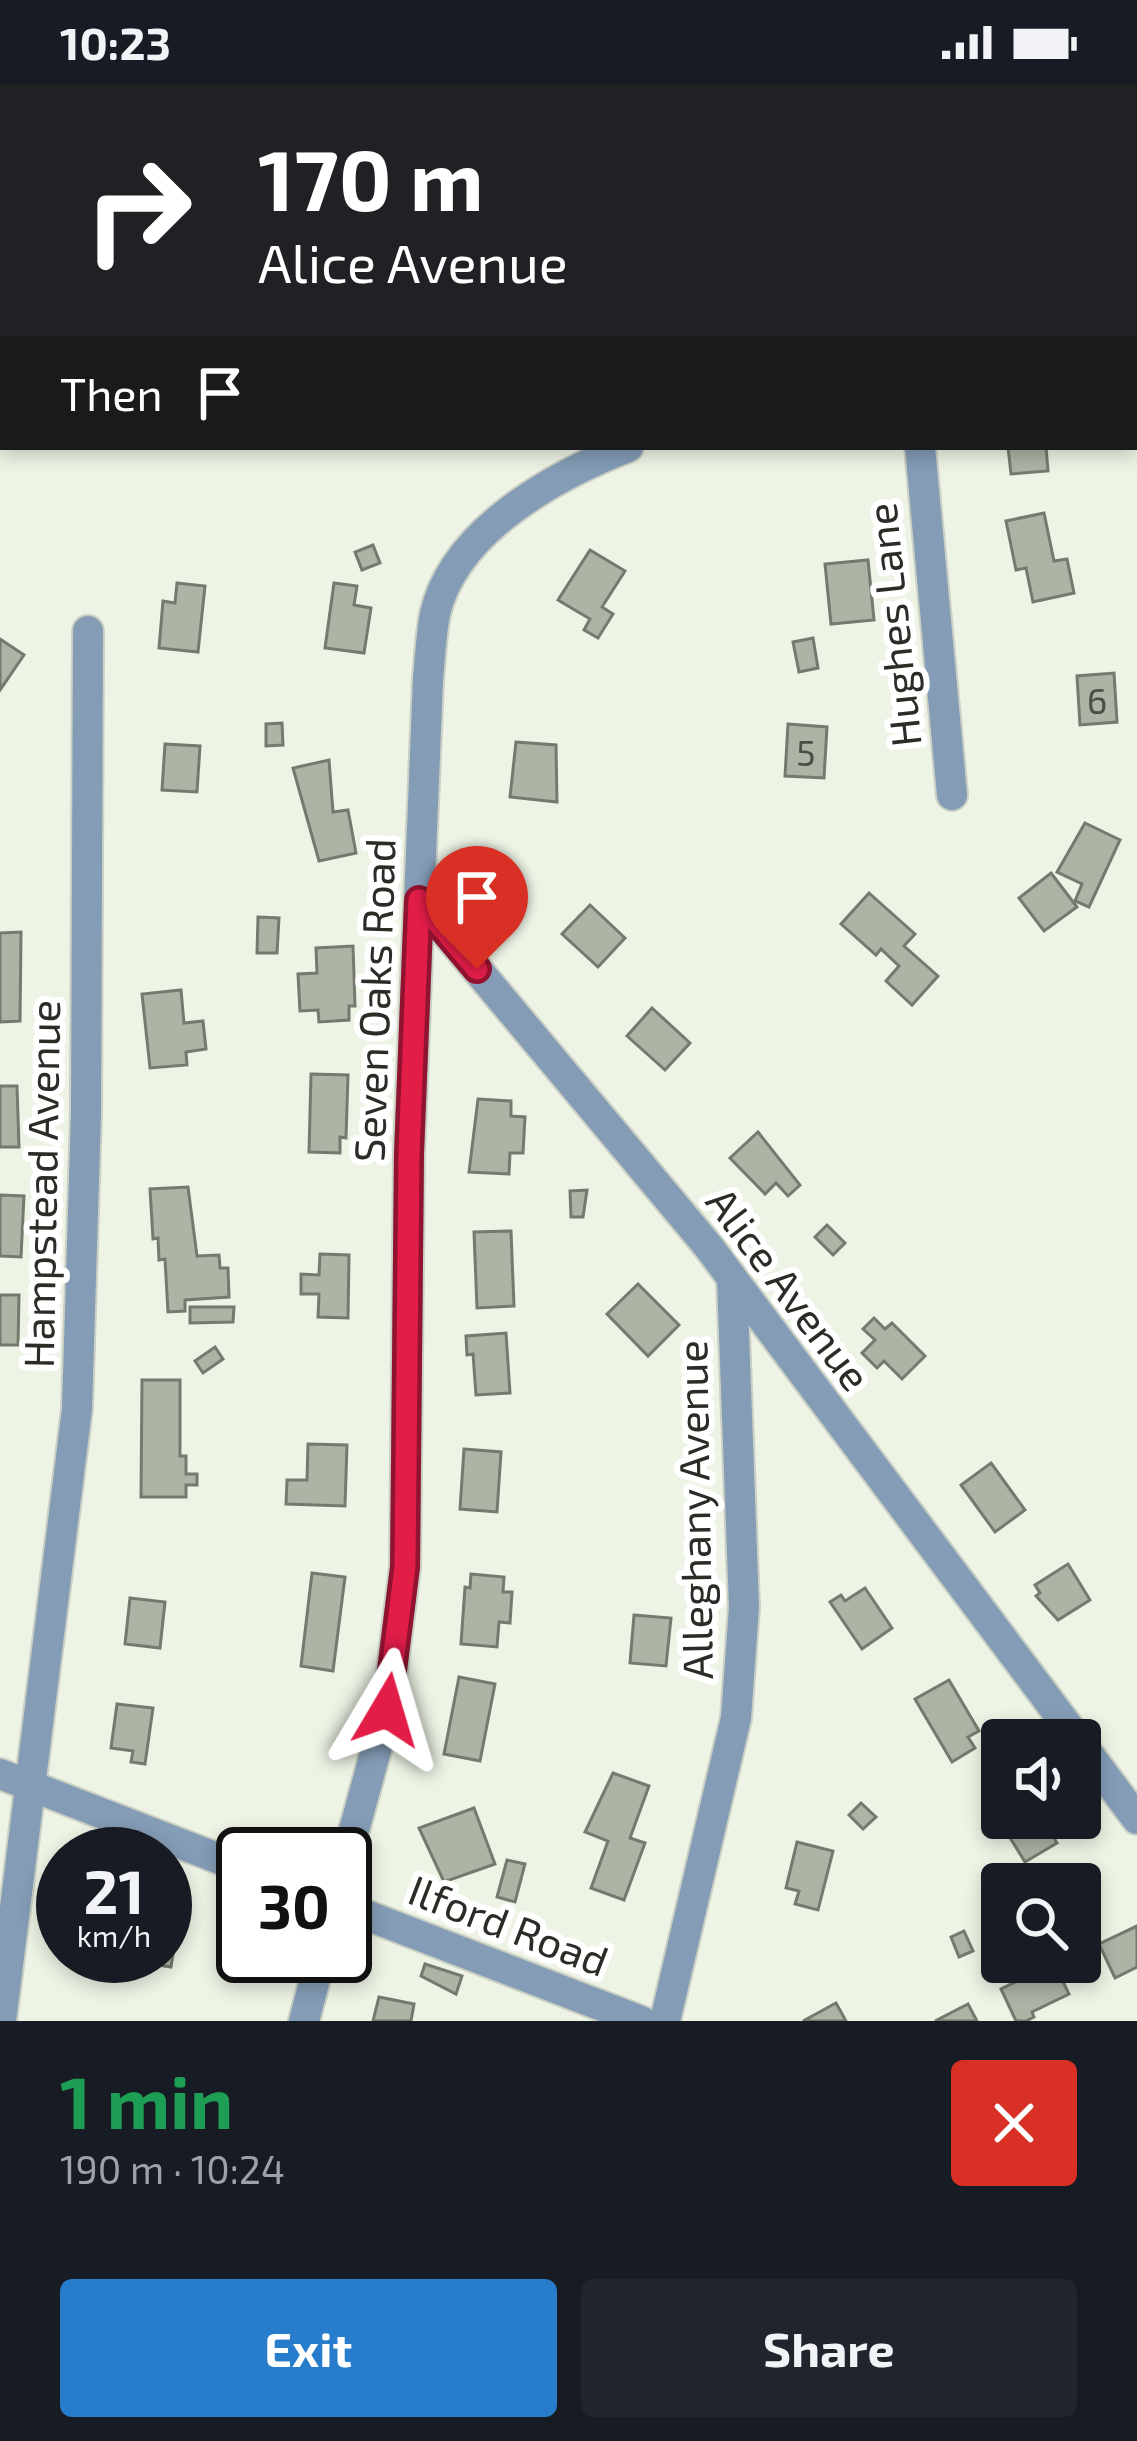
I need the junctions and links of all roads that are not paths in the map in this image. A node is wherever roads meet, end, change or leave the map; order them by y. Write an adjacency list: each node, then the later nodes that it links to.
1 (622, 450): 5 (street, Seven Oaks Road)
2 (920, 450): 4 (street, Hughes Lane)
3 (88, 631): 10 (street, Hampstead Avenue)
4 (952, 795)
5 (419, 900): 6 (street, Alice Avenue); 12 (street, Seven Oaks Road)
6 (732, 1279): 7 (street, Alice Avenue); 19 (street, Alleghany Avenue)
7 (1062, 1719)
8 (1101, 1772): 11 (street, Alice Avenue)
9 (0, 1774): 10 (street)
10 (32, 1786): 13 (street); 16 (street, Hampstead Avenue)
11 (1137, 1820)
12 (355, 1827)
13 (216, 1858)
14 (372, 1916): 18 (street, Ilford Road)
15 (314, 1983): 17 (street)
16 (1, 2021)
17 (304, 2021)
18 (641, 2021)
19 (665, 2021)

